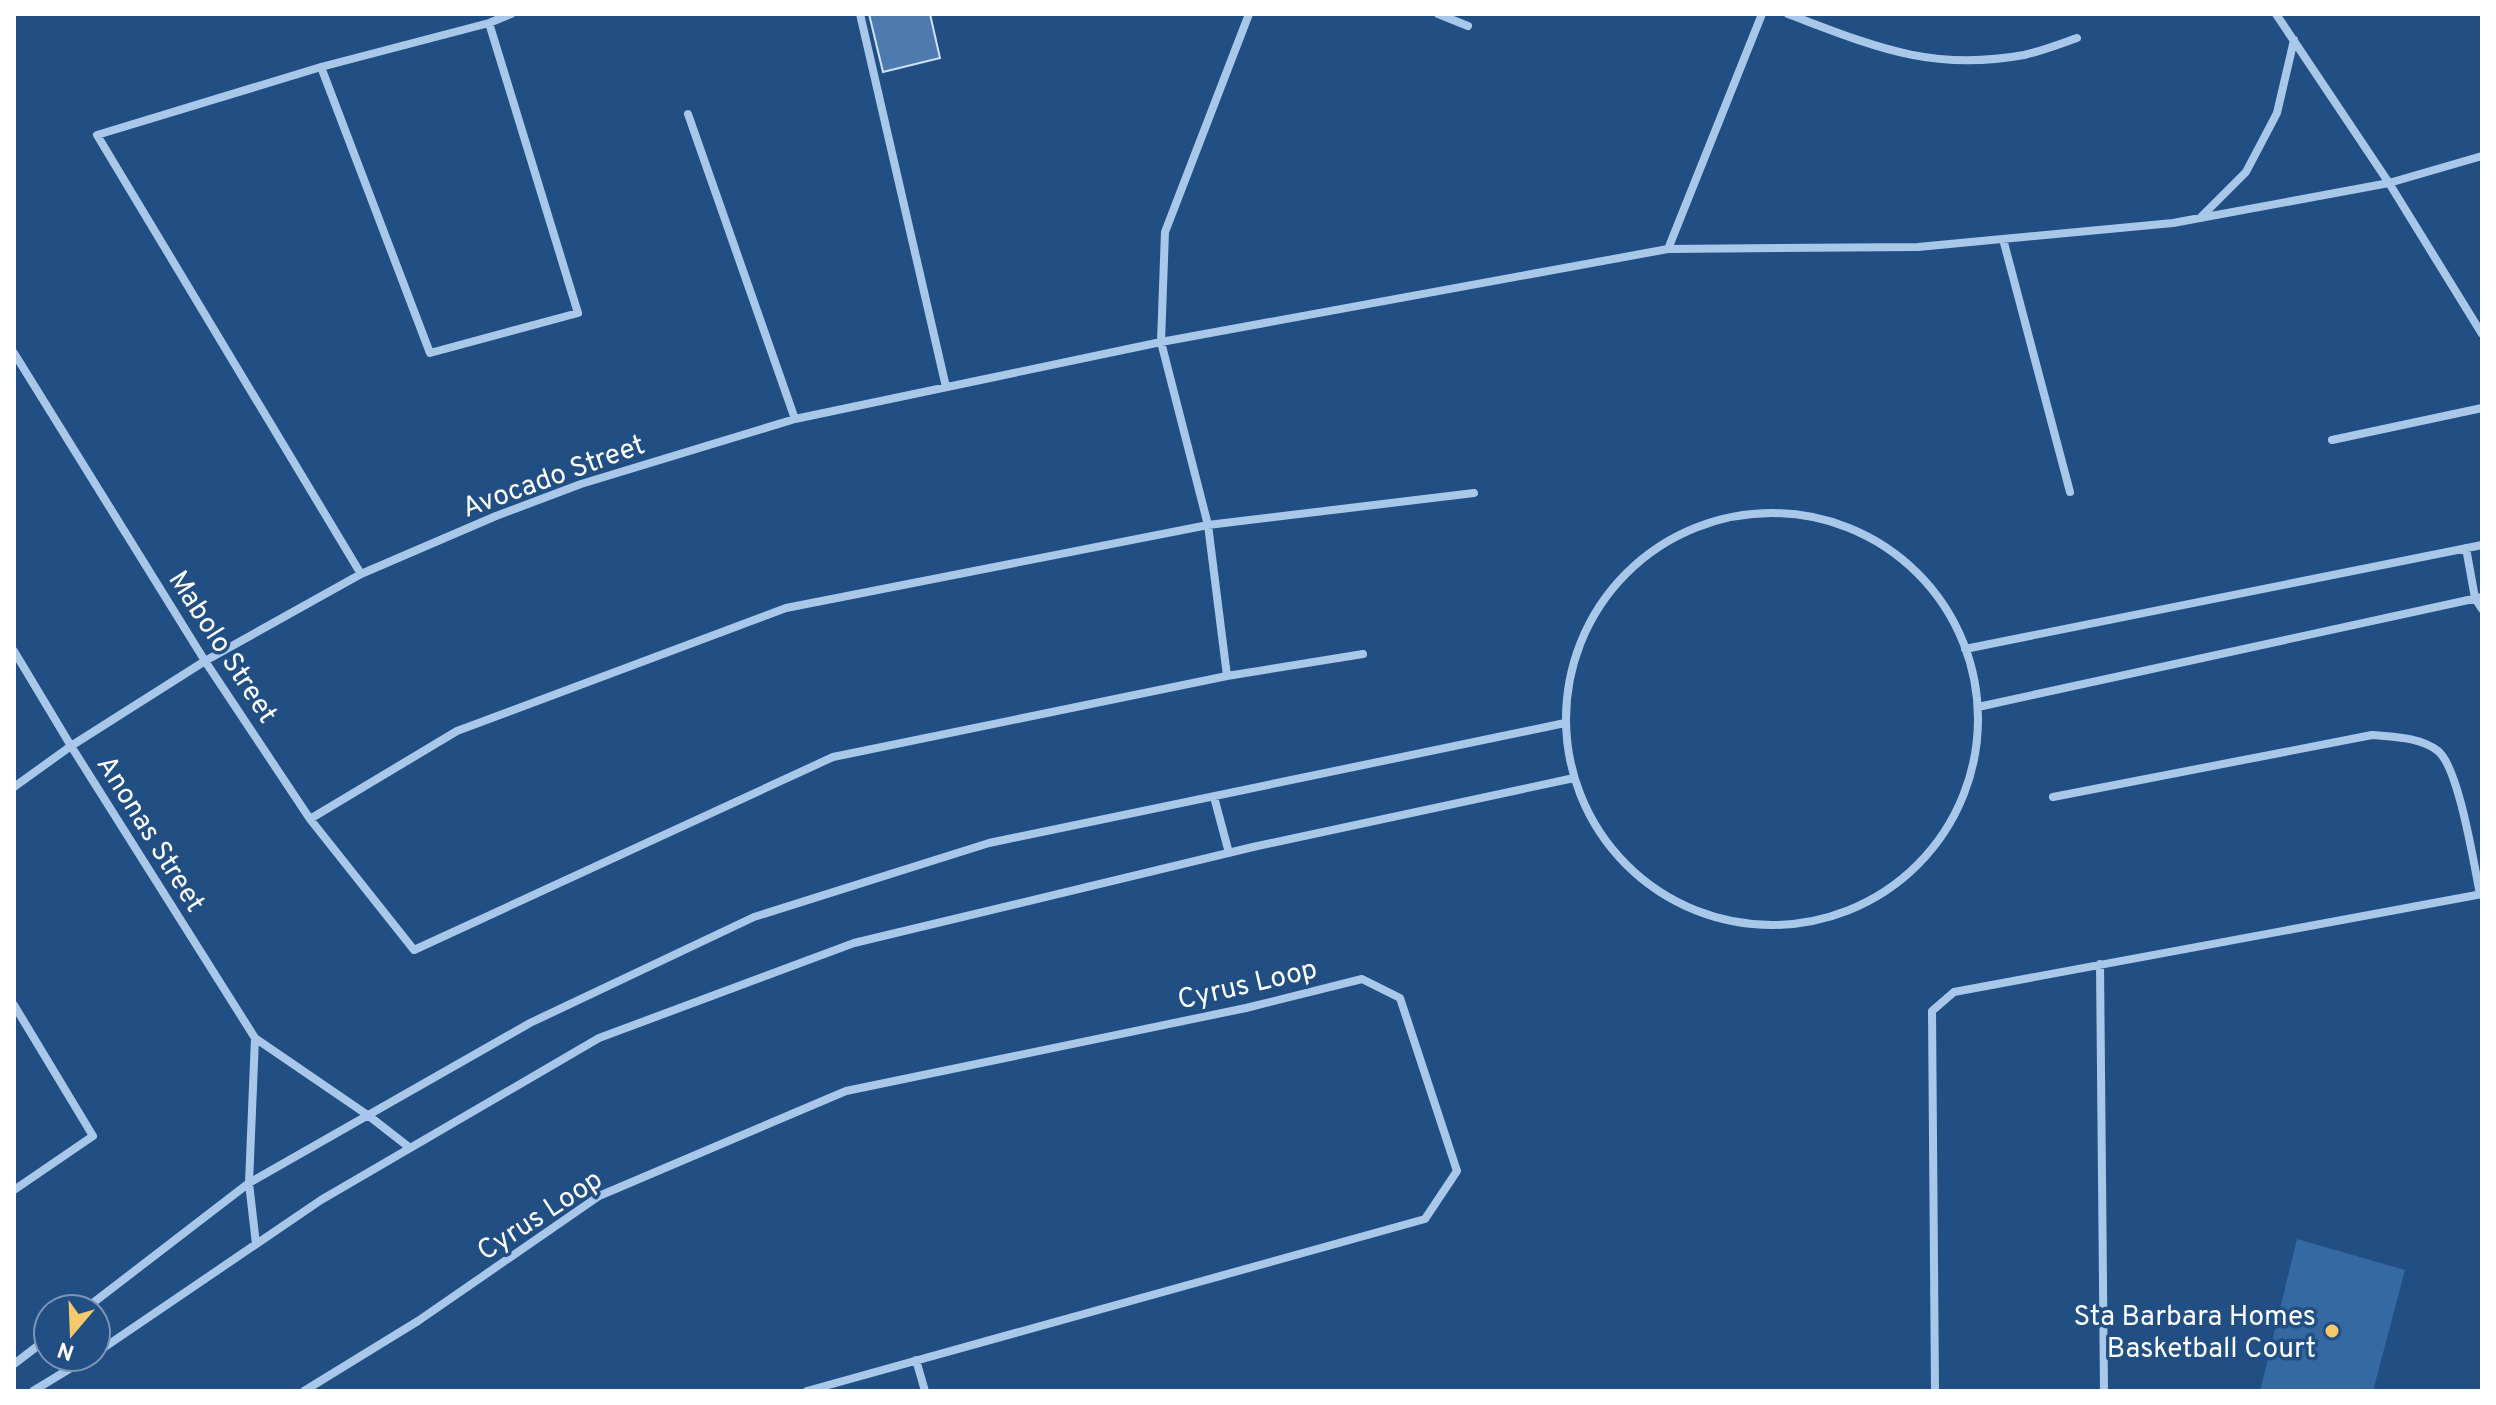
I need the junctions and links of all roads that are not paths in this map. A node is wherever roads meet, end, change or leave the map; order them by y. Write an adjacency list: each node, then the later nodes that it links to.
1 (511, 14): 8 (street)
2 (860, 14): 22 (street)
3 (1249, 14): 20 (street)
4 (1438, 14): 9 (street)
5 (1762, 14): 18 (street)
6 (1788, 14): 10 (street)
7 (2276, 14): 11 (street)
8 (489, 23): 12 (street); 12 (street)
9 (1468, 26)
10 (2077, 38)
11 (2294, 40): 15 (street); 16 (street)
12 (321, 67): 31 (street)
13 (688, 114): 24 (street)
14 (2482, 156): 15 (street, Avocado Street)
15 (2389, 183): 16 (street, Avocado Street); 19 (street)
16 (2200, 218): 17 (street, Avocado Street)
17 (2003, 239): 18 (street, Avocado Street); 26 (street)
18 (1668, 249): 20 (street, Avocado Street)
19 (2482, 334)
20 (1161, 342): 22 (street, Avocado Street); 28 (street)
21 (14, 353): 37 (street, Mabolo Street)
22 (946, 387): 24 (street, Avocado Street)
23 (2482, 408): 25 (street)
24 (795, 419): 31 (street, Avocado Street)
25 (2332, 440)
26 (2070, 492)
27 (1474, 493): 28 (street)
28 (1208, 525): 38 (street); 46 (street)
29 (2482, 545): 30 (street)
30 (2466, 548): 32 (street); 34 (street)
31 (361, 574): 37 (street, Avocado Street)
32 (2478, 597): 33 (street); 39 (street)
33 (2482, 609)
34 (1965, 649): 39 (street); 40 (street)
35 (14, 651): 41 (street, Anonas Street)
36 (1363, 654): 38 (street)
37 (205, 661): 41 (street, Avocado Street); 46 (street, Mabolo Street)
38 (1227, 676): 46 (street, Mabolo Street)
39 (1978, 707): 42 (street)
40 (1565, 723): 42 (street); 44 (street)
41 (71, 746): 43 (street, Avocado Street); 51 (street, Anonas Street)
42 (1574, 778): 47 (street)
43 (14, 787)
44 (1214, 797): 47 (street); 52 (street)
45 (2053, 797): 48 (street)
46 (310, 819)
47 (1229, 853): 53 (street)
48 (2481, 894): 49 (street)
49 (2100, 964): 67 (street); 68 (street)
50 (14, 1005): 55 (street)
51 (255, 1038): 52 (street); 54 (street)
52 (369, 1116): 53 (street); 54 (street)
53 (410, 1148): 56 (street)
54 (249, 1183): 56 (street); 57 (street)
55 (14, 1190)
56 (256, 1244): 58 (street)
57 (106, 1293)
58 (112, 1342)
59 (32, 1350): 61 (street)
60 (916, 1360): 64 (street, Cyrus Loop); 65 (street, Cyrus Loop); 66 (street)
61 (14, 1364)
62 (63, 1373): 63 (street)
63 (33, 1391)
64 (304, 1391)
65 (807, 1391)
66 (925, 1391)
67 (1935, 1391)
68 (2104, 1391)

